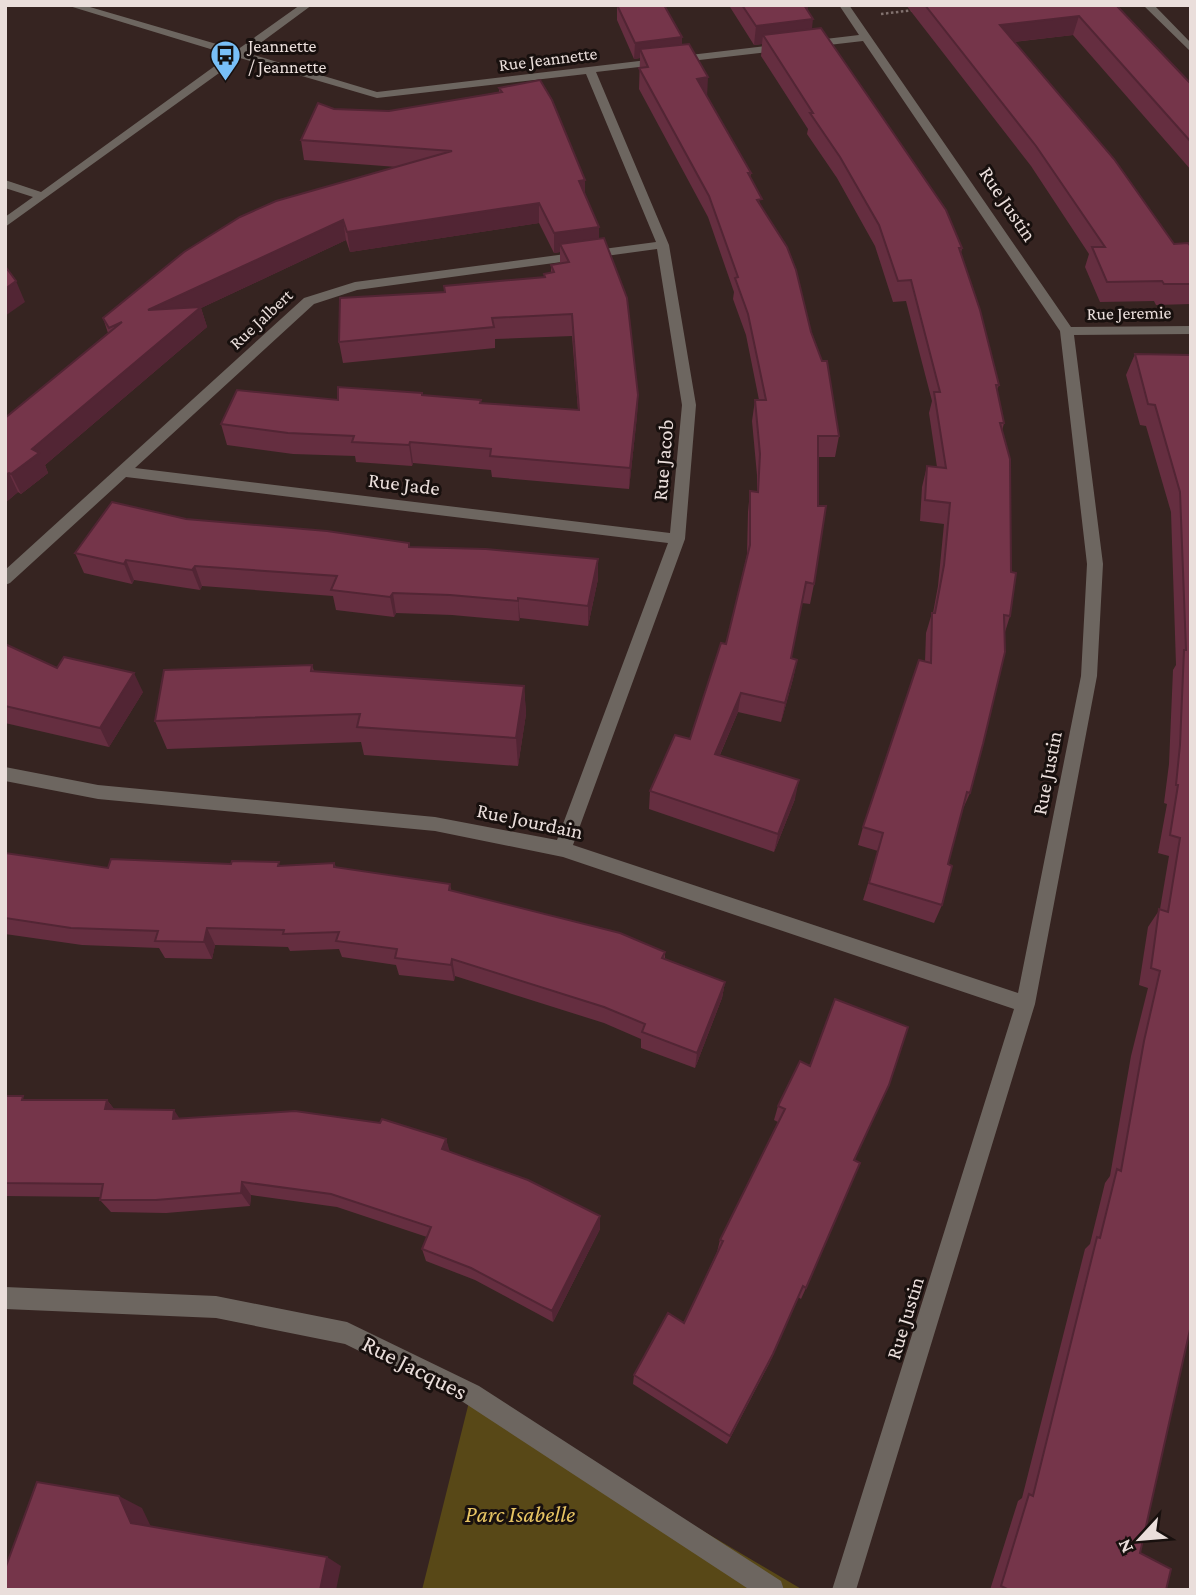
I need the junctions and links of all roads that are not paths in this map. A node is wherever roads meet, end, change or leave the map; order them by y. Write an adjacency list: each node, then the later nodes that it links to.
1 (71, 5): 7 (street, Rue Jeannette)
2 (307, 5): 7 (street)
3 (1148, 5): 6 (street)
4 (849, 12): 5 (street, Rue Justin)
5 (866, 37): 8 (street, Rue Jeannette); 14 (street, Rue Justin)
6 (1191, 49)
7 (238, 55): 8 (street, Rue Jeannette); 10 (street)
8 (590, 71): 12 (street, Rue Jacob)
9 (5, 184): 10 (street)
10 (43, 197): 11 (street)
11 (5, 223)
12 (663, 245): 15 (street, Rue Jalbert); 16 (street, Rue Jacob)
13 (1191, 330): 14 (street, Rue Jeremie)
14 (1067, 331): 20 (street, Rue Justin)
15 (125, 472): 16 (street, Rue Jade); 17 (street, Rue Jalbert)
16 (677, 539): 19 (street, Rue Jacob)
17 (5, 579)
18 (5, 774): 19 (street, Rue Jourdain)
19 (563, 849): 20 (street, Rue Jourdain)
20 (1026, 1004): 23 (street, Rue Justin)
21 (5, 1298): 22 (street, Rue Jacques)
22 (772, 1590)
23 (844, 1590)

